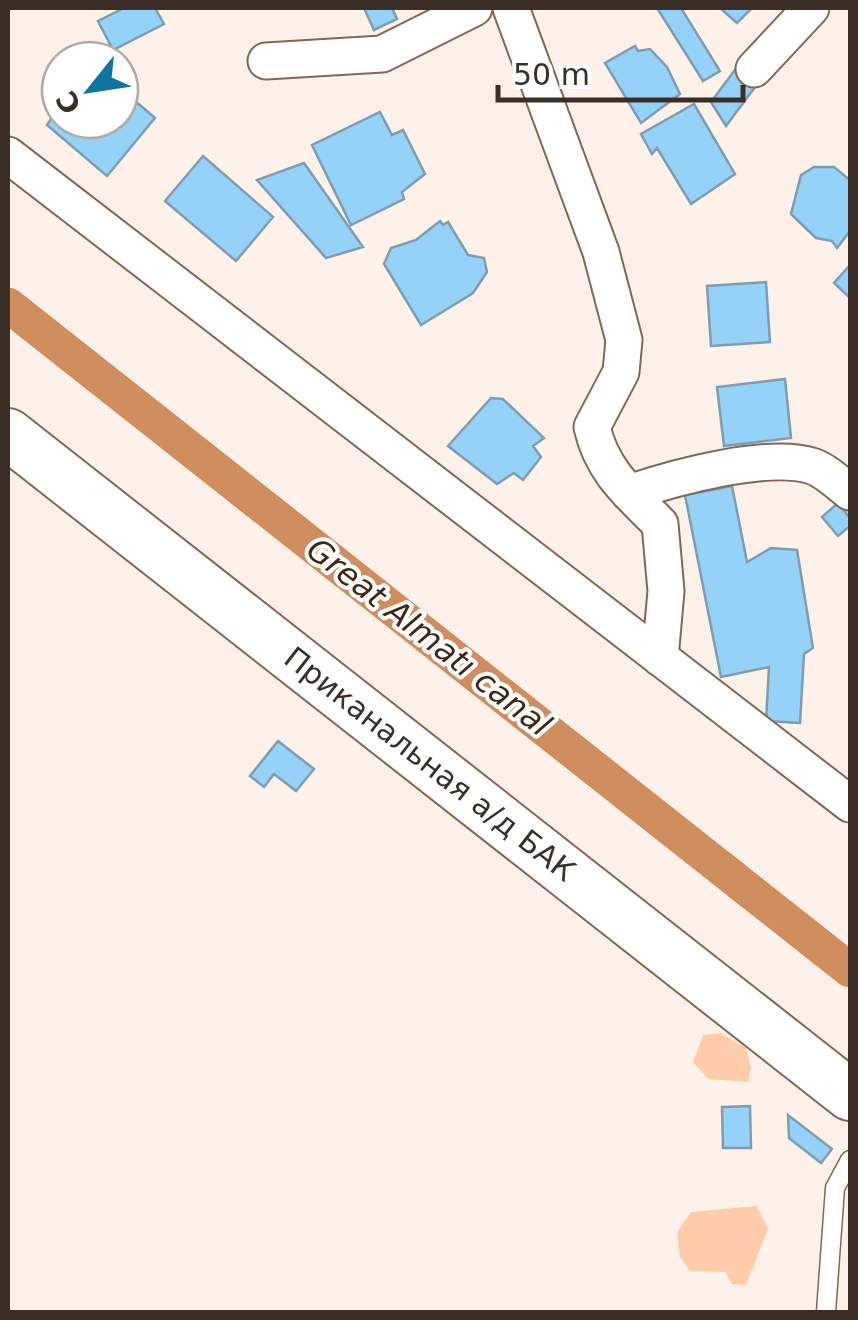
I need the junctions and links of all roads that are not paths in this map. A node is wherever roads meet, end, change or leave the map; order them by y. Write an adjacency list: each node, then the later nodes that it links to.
1 (474, 8): 4 (street)
2 (511, 8): 9 (street)
3 (811, 8): 5 (street)
4 (266, 60)
5 (754, 69)
6 (8, 154): 10 (street)
7 (8, 434): 12 (main road, Приканальная а/д БАК)
8 (850, 492): 9 (street)
9 (629, 493): 10 (street)
10 (660, 658): 11 (street)
11 (850, 804)
12 (850, 1095)
13 (850, 1160): 14 (lane)
14 (826, 1312)

